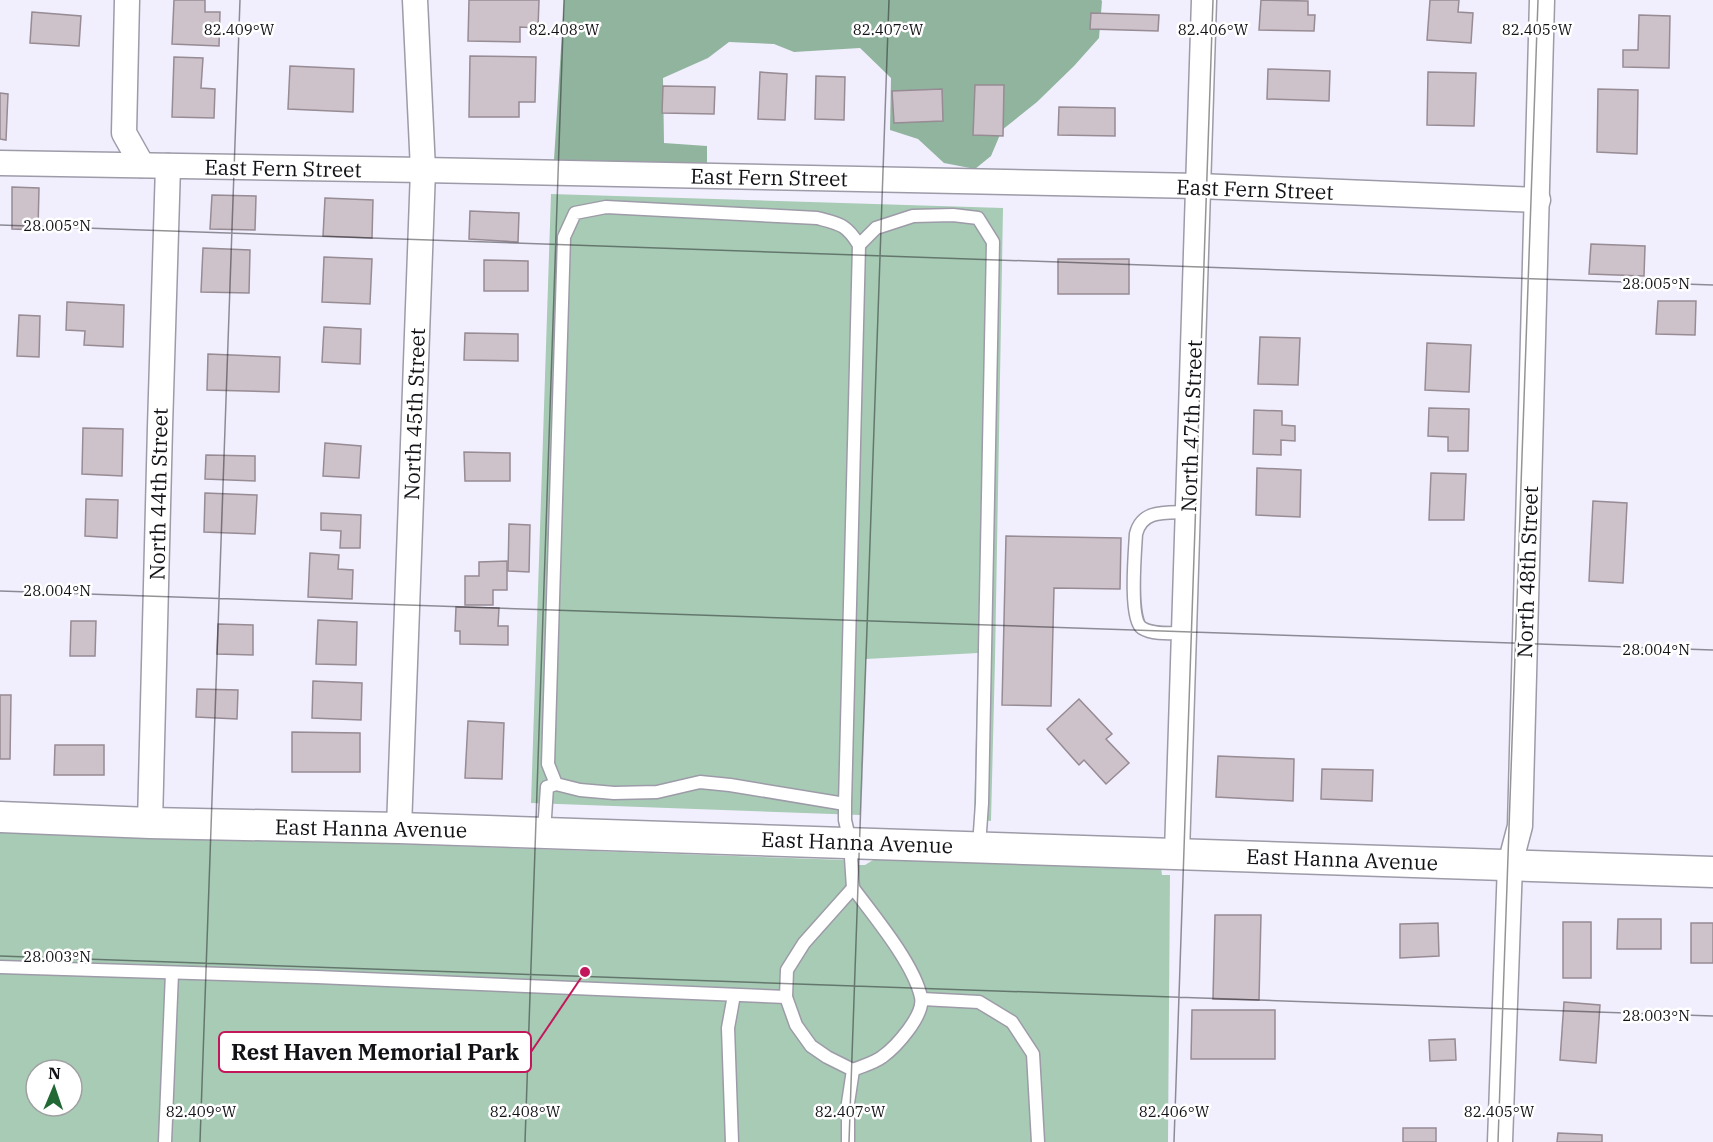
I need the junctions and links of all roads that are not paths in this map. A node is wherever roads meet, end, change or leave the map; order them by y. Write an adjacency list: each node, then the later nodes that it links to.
1 (128, 0): 6 (street)
2 (415, 0): 8 (street, North 45th Street)
3 (1204, 0): 9 (street, North 47th Street)
4 (1542, 0): 10 (street, North 48th Street)
5 (0, 163): 6 (street, East Fern Street)
6 (142, 165): 7 (street, East Fern Street)
7 (168, 166): 8 (street, East Fern Street); 17 (street, North 44th Street)
8 (423, 170): 9 (street, East Fern Street); 18 (street, North 45th Street)
9 (1198, 186): 10 (street, East Fern Street); 12 (street, North 47th Street)
10 (1538, 200): 23 (street, North 48th Street)
11 (859, 245): 14 (lane); 15 (lane); 21 (lane)
12 (1188, 512): 13 (street, North 47th Street); 13 (lane)
13 (1184, 633): 22 (street, North 47th Street)
14 (556, 784): 15 (lane); 19 (lane)
15 (845, 804): 20 (lane)
16 (0, 817): 17 (street, East Hanna Avenue)
17 (150, 823): 18 (street, East Hanna Avenue)
18 (399, 828): 19 (street, East Hanna Avenue)
19 (544, 832): 20 (street, East Hanna Avenue)
20 (850, 842): 21 (street, East Hanna Avenue); 25 (lane)
21 (979, 846): 22 (street, East Hanna Avenue)
22 (1177, 853): 23 (street, East Hanna Avenue)
23 (1510, 864): 24 (street, East Hanna Avenue); 36 (street, North 48th Street)
24 (1713, 872)
25 (853, 888): 29 (lane); 30 (lane)
26 (0, 967): 27 (lane)
27 (172, 973): 28 (lane); 32 (lane)
28 (734, 995): 29 (lane); 33 (lane)
29 (786, 997): 31 (lane)
30 (922, 999): 31 (lane); 35 (lane)
31 (853, 1070): 34 (lane)
32 (165, 1142)
33 (732, 1142)
34 (848, 1142)
35 (1038, 1142)
36 (1500, 1142)

